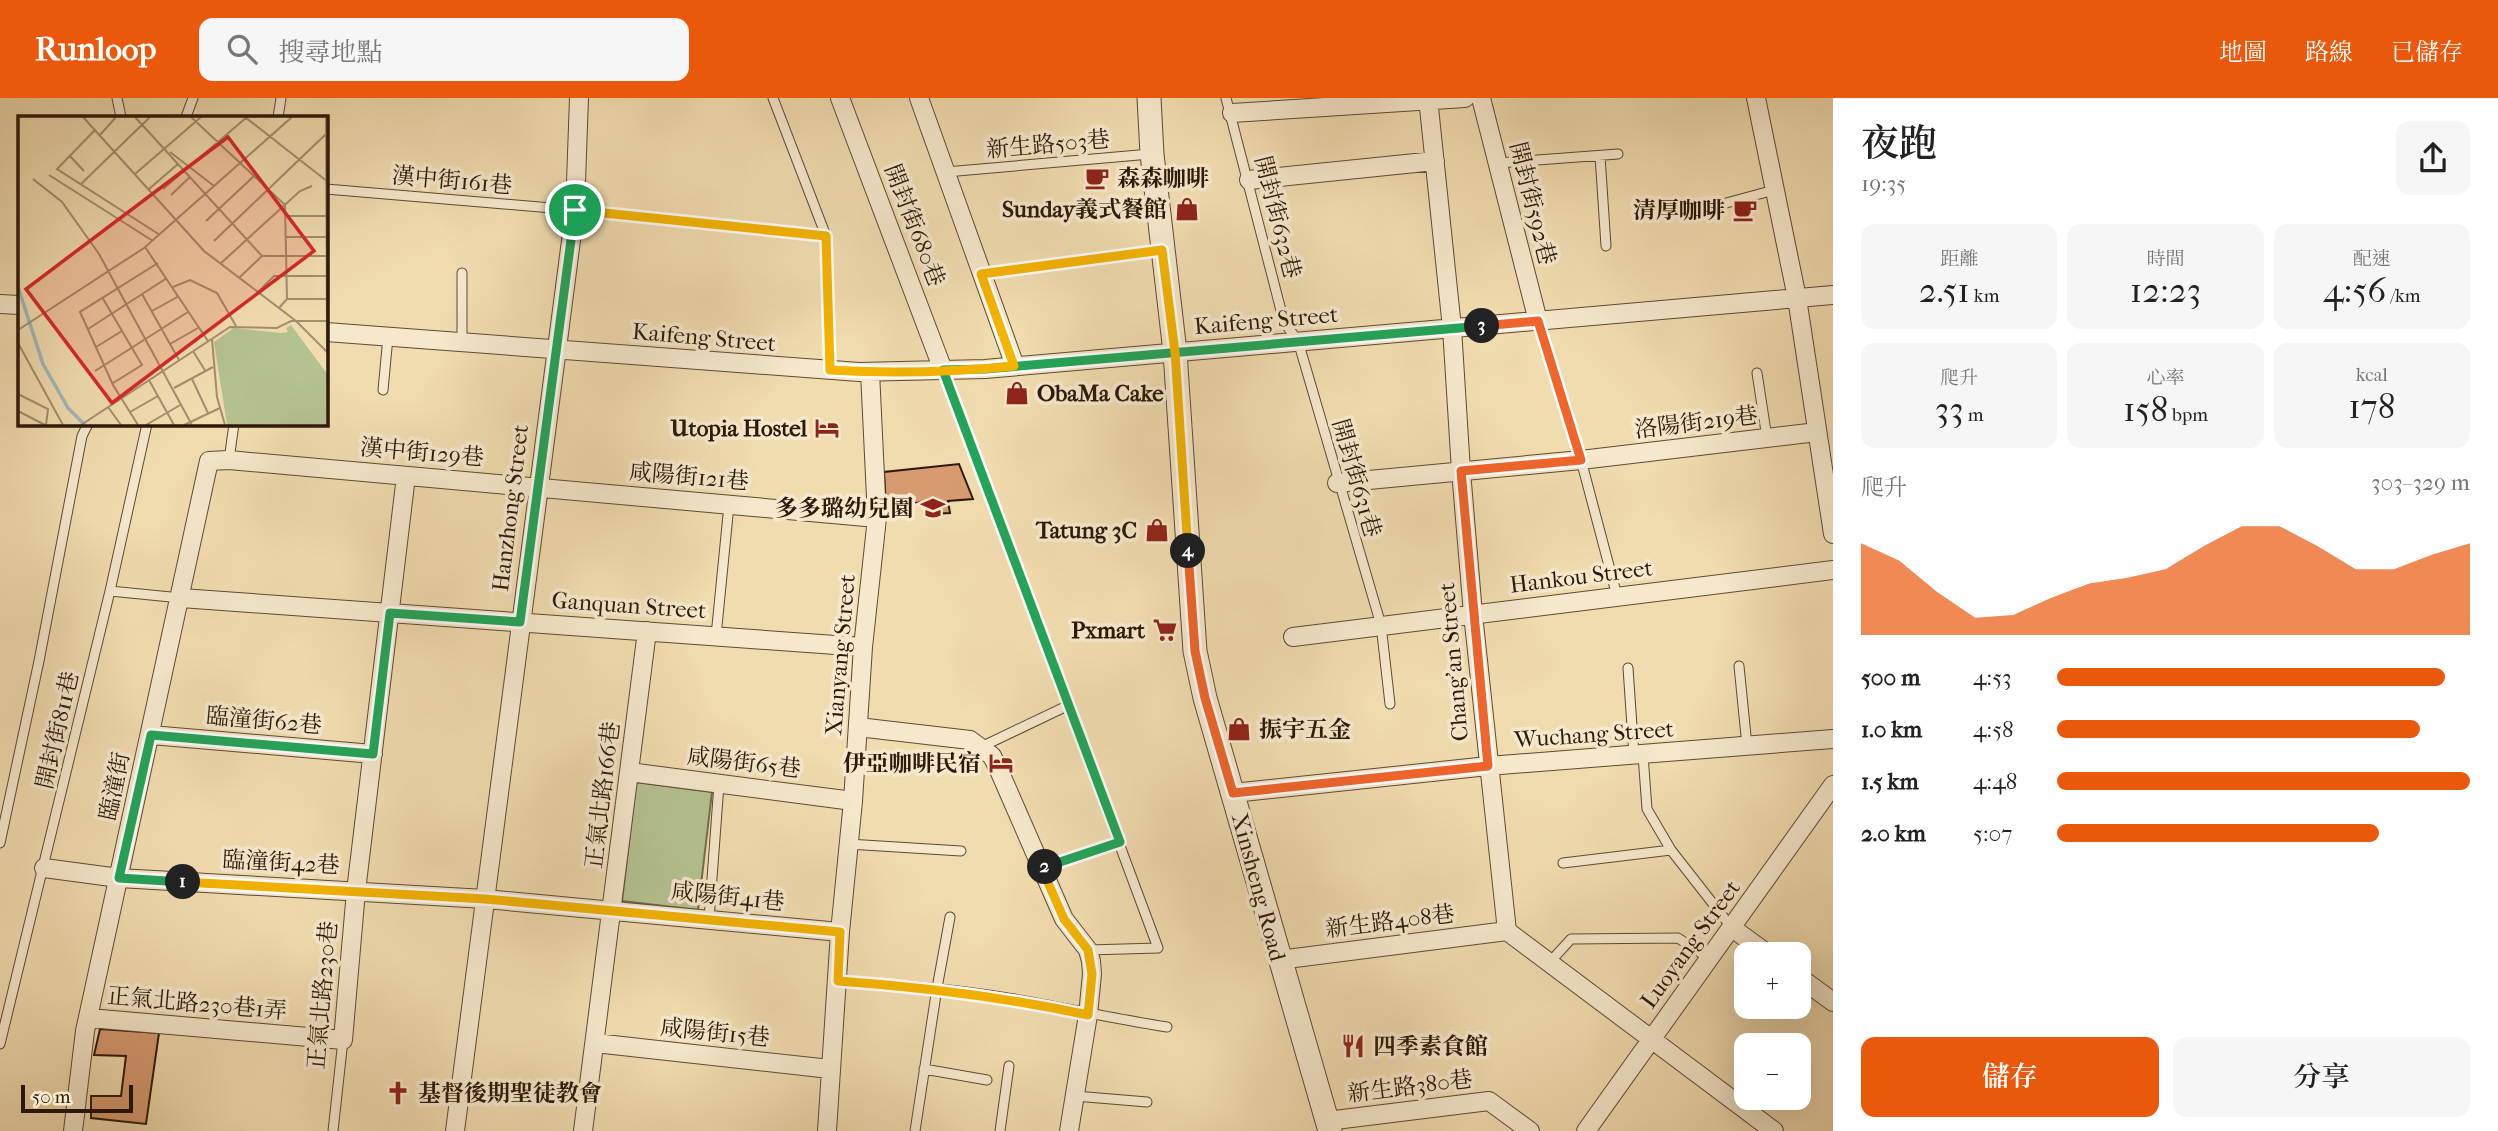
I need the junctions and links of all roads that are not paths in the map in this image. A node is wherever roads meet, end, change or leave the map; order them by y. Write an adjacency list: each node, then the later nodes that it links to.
1 (117, 98): 14 (lane)
2 (193, 98): 15 (lane)
3 (281, 98): 16 (lane)
4 (579, 98): 26 (street, Hanzhong Street)
5 (773, 98): 28 (lane)
6 (840, 98): 47 (street, 開封街680巷)
7 (919, 98): 22 (street)
8 (1149, 98): 17 (street, Xinsheng Road)
9 (1465, 98): 12 (street)
10 (1481, 98): 21 (street, 開封街592巷)
11 (1756, 98): 25 (street)
12 (1429, 99): 13 (street); 20 (street, Chang'an Street)
13 (1229, 105): 23 (lane, 開封街632巷)
14 (121, 116)
15 (186, 116)
16 (278, 116)
17 (1152, 154): 22 (lane, 新生路503巷); 30 (street, Xinsheng Road)
18 (1618, 154): 19 (lane)
19 (1600, 156): 21 (lane); 29 (lane)
20 (1435, 161): 23 (street); 38 (street, Chang'an Street)
21 (1498, 163): 37 (street, 開封街592巷)
22 (946, 172): 32 (street)
23 (1249, 180): 41 (lane, 開封街632巷)
24 (327, 189): 26 (lane, 漢中街161巷)
25 (1774, 190): 27 (lane); 34 (street)
26 (575, 210): 28 (lane, 漢中街161巷); 43 (street, Hanzhong Street)
27 (1697, 211)
28 (826, 236): 46 (lane)
29 (1606, 246)
30 (1162, 250): 32 (lane); 44 (street, Xinsheng Road)
31 (462, 273): 42 (lane)
32 (981, 274): 45 (street)
33 (1833, 295): 34 (street, Kaifeng Street)
34 (1797, 298): 37 (street, Kaifeng Street); 54 (street)
35 (0, 304): 36 (street)
36 (18, 305)
37 (1538, 321): 38 (street, Kaifeng Street); 57 (lane)
38 (1452, 328): 41 (street, Kaifeng Street); 58 (street, Chang'an Street)
39 (327, 332): 40 (street, Kaifeng Street)
40 (388, 337): 42 (street, Kaifeng Street); 50 (lane)
41 (1298, 341): 44 (street, Kaifeng Street); 60 (lane, 開封街631巷)
42 (462, 342): 43 (street, Kaifeng Street)
43 (555, 349): 46 (street, Kaifeng Street); 61 (street, Hanzhong Street)
44 (1175, 352): 45 (street, Kaifeng Street); 92 (street, Xinsheng Road)
45 (1014, 366): 47 (street, Kaifeng Street)
46 (830, 370): 48 (street, Kaifeng Street)
47 (943, 370): 48 (street, Kaifeng Street); 80 (lane)
48 (870, 372): 63 (street, Xianyang Street)
49 (1757, 373): 55 (lane)
50 (383, 390)
51 (88, 425): 96 (lane)
52 (147, 425): 66 (lane, 開封街811巷)
53 (234, 425): 56 (lane)
54 (1817, 432): 55 (street, 洛陽街219巷); 64 (street)
55 (1767, 438): 57 (street, 洛陽街219巷)
56 (224, 460): 59 (street, 漢中街129巷); 68 (street, 臨潼街)
57 (1581, 460): 58 (street, 洛陽街219巷); 67 (lane)
58 (1461, 471): 60 (street, 洛陽街219巷); 70 (street, Chang'an Street)
59 (406, 476): 61 (street, 漢中街129巷); 69 (street, 正氣北路230巷)
60 (1337, 483): 72 (lane, 開封街631巷)
61 (538, 486): 62 (street, 咸陽街121巷); 71 (street, Hanzhong Street)
62 (729, 505): 63 (street, 咸陽街121巷); 74 (lane)
63 (877, 518): 76 (street, Xianyang Street)
64 (1833, 534)
65 (1833, 570): 67 (street, Hankou Street)
66 (110, 591): 68 (lane); 101 (lane, 開封街811巷)
67 (1617, 596): 70 (street, Hankou Street)
68 (181, 598): 69 (street, Ganquan Street); 82 (street, 臨潼街)
69 (390, 613): 71 (street, Ganquan Street); 86 (street, 正氣北路230巷)
70 (1473, 614): 72 (street, Hankou Street); 88 (street, Chang'an Street)
71 (520, 622): 73 (street, Ganquan Street); 105 (street, Hanzhong Street)
72 (1381, 625): 75 (street, Hankou Street); 79 (lane, 開封街631巷)
73 (647, 631): 74 (street, Ganquan Street); 89 (street, 正氣北路166巷)
74 (716, 636): 76 (street, Ganquan Street)
75 (1293, 637)
76 (863, 647): 81 (street, Xianyang Street)
77 (1739, 666): 84 (lane)
78 (1628, 668): 87 (lane)
79 (1390, 704)
80 (1069, 705): 85 (lane); 95 (lane)
81 (858, 727): 85 (street); 93 (street, Xianyang Street)
82 (151, 735): 86 (street, 臨潼街62巷); 103 (street, 臨潼街)
83 (1833, 739): 84 (street, Wuchang Street)
84 (1747, 746): 87 (street, Wuchang Street)
85 (981, 747): 102 (street)
86 (373, 754): 104 (street, 正氣北路230巷)
87 (1638, 755): 88 (street, Wuchang Street); 98 (lane)
88 (1488, 766): 92 (street, Wuchang Street); 110 (street, Chang'an Street)
89 (629, 772): 90 (street, 咸陽街65巷); 106 (street, 正氣北路166巷)
90 (719, 784): 93 (street, 咸陽街65巷); 108 (lane)
91 (1833, 785): 94 (street, Luoyang Street)
92 (1233, 793): 115 (street, Xinsheng Road)
93 (853, 801): 97 (street, Xianyang Street)
94 (1826, 808): 109 (street, Luoyang Street)
95 (1120, 842): 102 (lane); 113 (lane)
96 (0, 843)
97 (848, 844): 99 (lane); 111 (street, Xianyang Street)
98 (1671, 850): 100 (lane); 109 (lane)
99 (961, 851)
100 (1563, 863)
101 (44, 868): 103 (street, 臨潼街42巷); 127 (lane, 開封街811巷)
102 (1042, 869): 113 (street)
103 (119, 878): 104 (street, 臨潼街42巷); 122 (street, 臨潼街)
104 (356, 891): 105 (street, 臨潼街42巷); 124 (street, 正氣北路230巷)
105 (485, 899): 106 (street, 咸陽街41巷); 137 (street, Hanzhong Street)
106 (612, 909): 108 (street, 咸陽街41巷); 126 (street, 正氣北路166巷)
107 (950, 917): 119 (lane)
108 (709, 919): 111 (street, 咸陽街41巷)
109 (1732, 928): 112 (street); 114 (street, Luoyang Street)
110 (1507, 931): 115 (street, 新生路408巷); 116 (street)
111 (840, 932): 117 (street, Xianyang Street)
112 (1751, 942)
113 (1088, 950): 121 (street)
114 (1710, 959): 116 (lane); 125 (street, Luoyang Street)
115 (1279, 960): 134 (street, Xinsheng Road)
116 (1549, 963): 125 (street)
117 (838, 981): 119 (lane); 129 (street, Xianyang Street)
118 (1811, 986): 120 (street)
119 (937, 988): 121 (lane); 130 (lane)
120 (1833, 1002)
121 (1088, 1015): 123 (lane); 132 (street)
122 (89, 1018): 124 (street, 正氣北路230巷1弄); 135 (street, 臨潼街)
123 (1167, 1027)
124 (343, 1040): 136 (lane, 正氣北路230巷)
125 (1651, 1040): 144 (street, Luoyang Street); 145 (street)
126 (595, 1043): 129 (street, 咸陽街15巷); 138 (street, 正氣北路166巷)
127 (0, 1044)
128 (1009, 1066): 141 (lane)
129 (830, 1069): 139 (street, Xianyang Street)
130 (924, 1069): 131 (lane); 140 (lane)
131 (987, 1080)
132 (1075, 1096): 133 (lane); 142 (street)
133 (1147, 1102)
134 (1329, 1126): 143 (street, 新生路380巷)
135 (73, 1131)
136 (333, 1131)
137 (455, 1131)
138 (583, 1131)
139 (827, 1131)
140 (915, 1131)
141 (1000, 1131)
142 (1069, 1131)
143 (1530, 1131)
144 (1586, 1131)
145 (1774, 1131)

